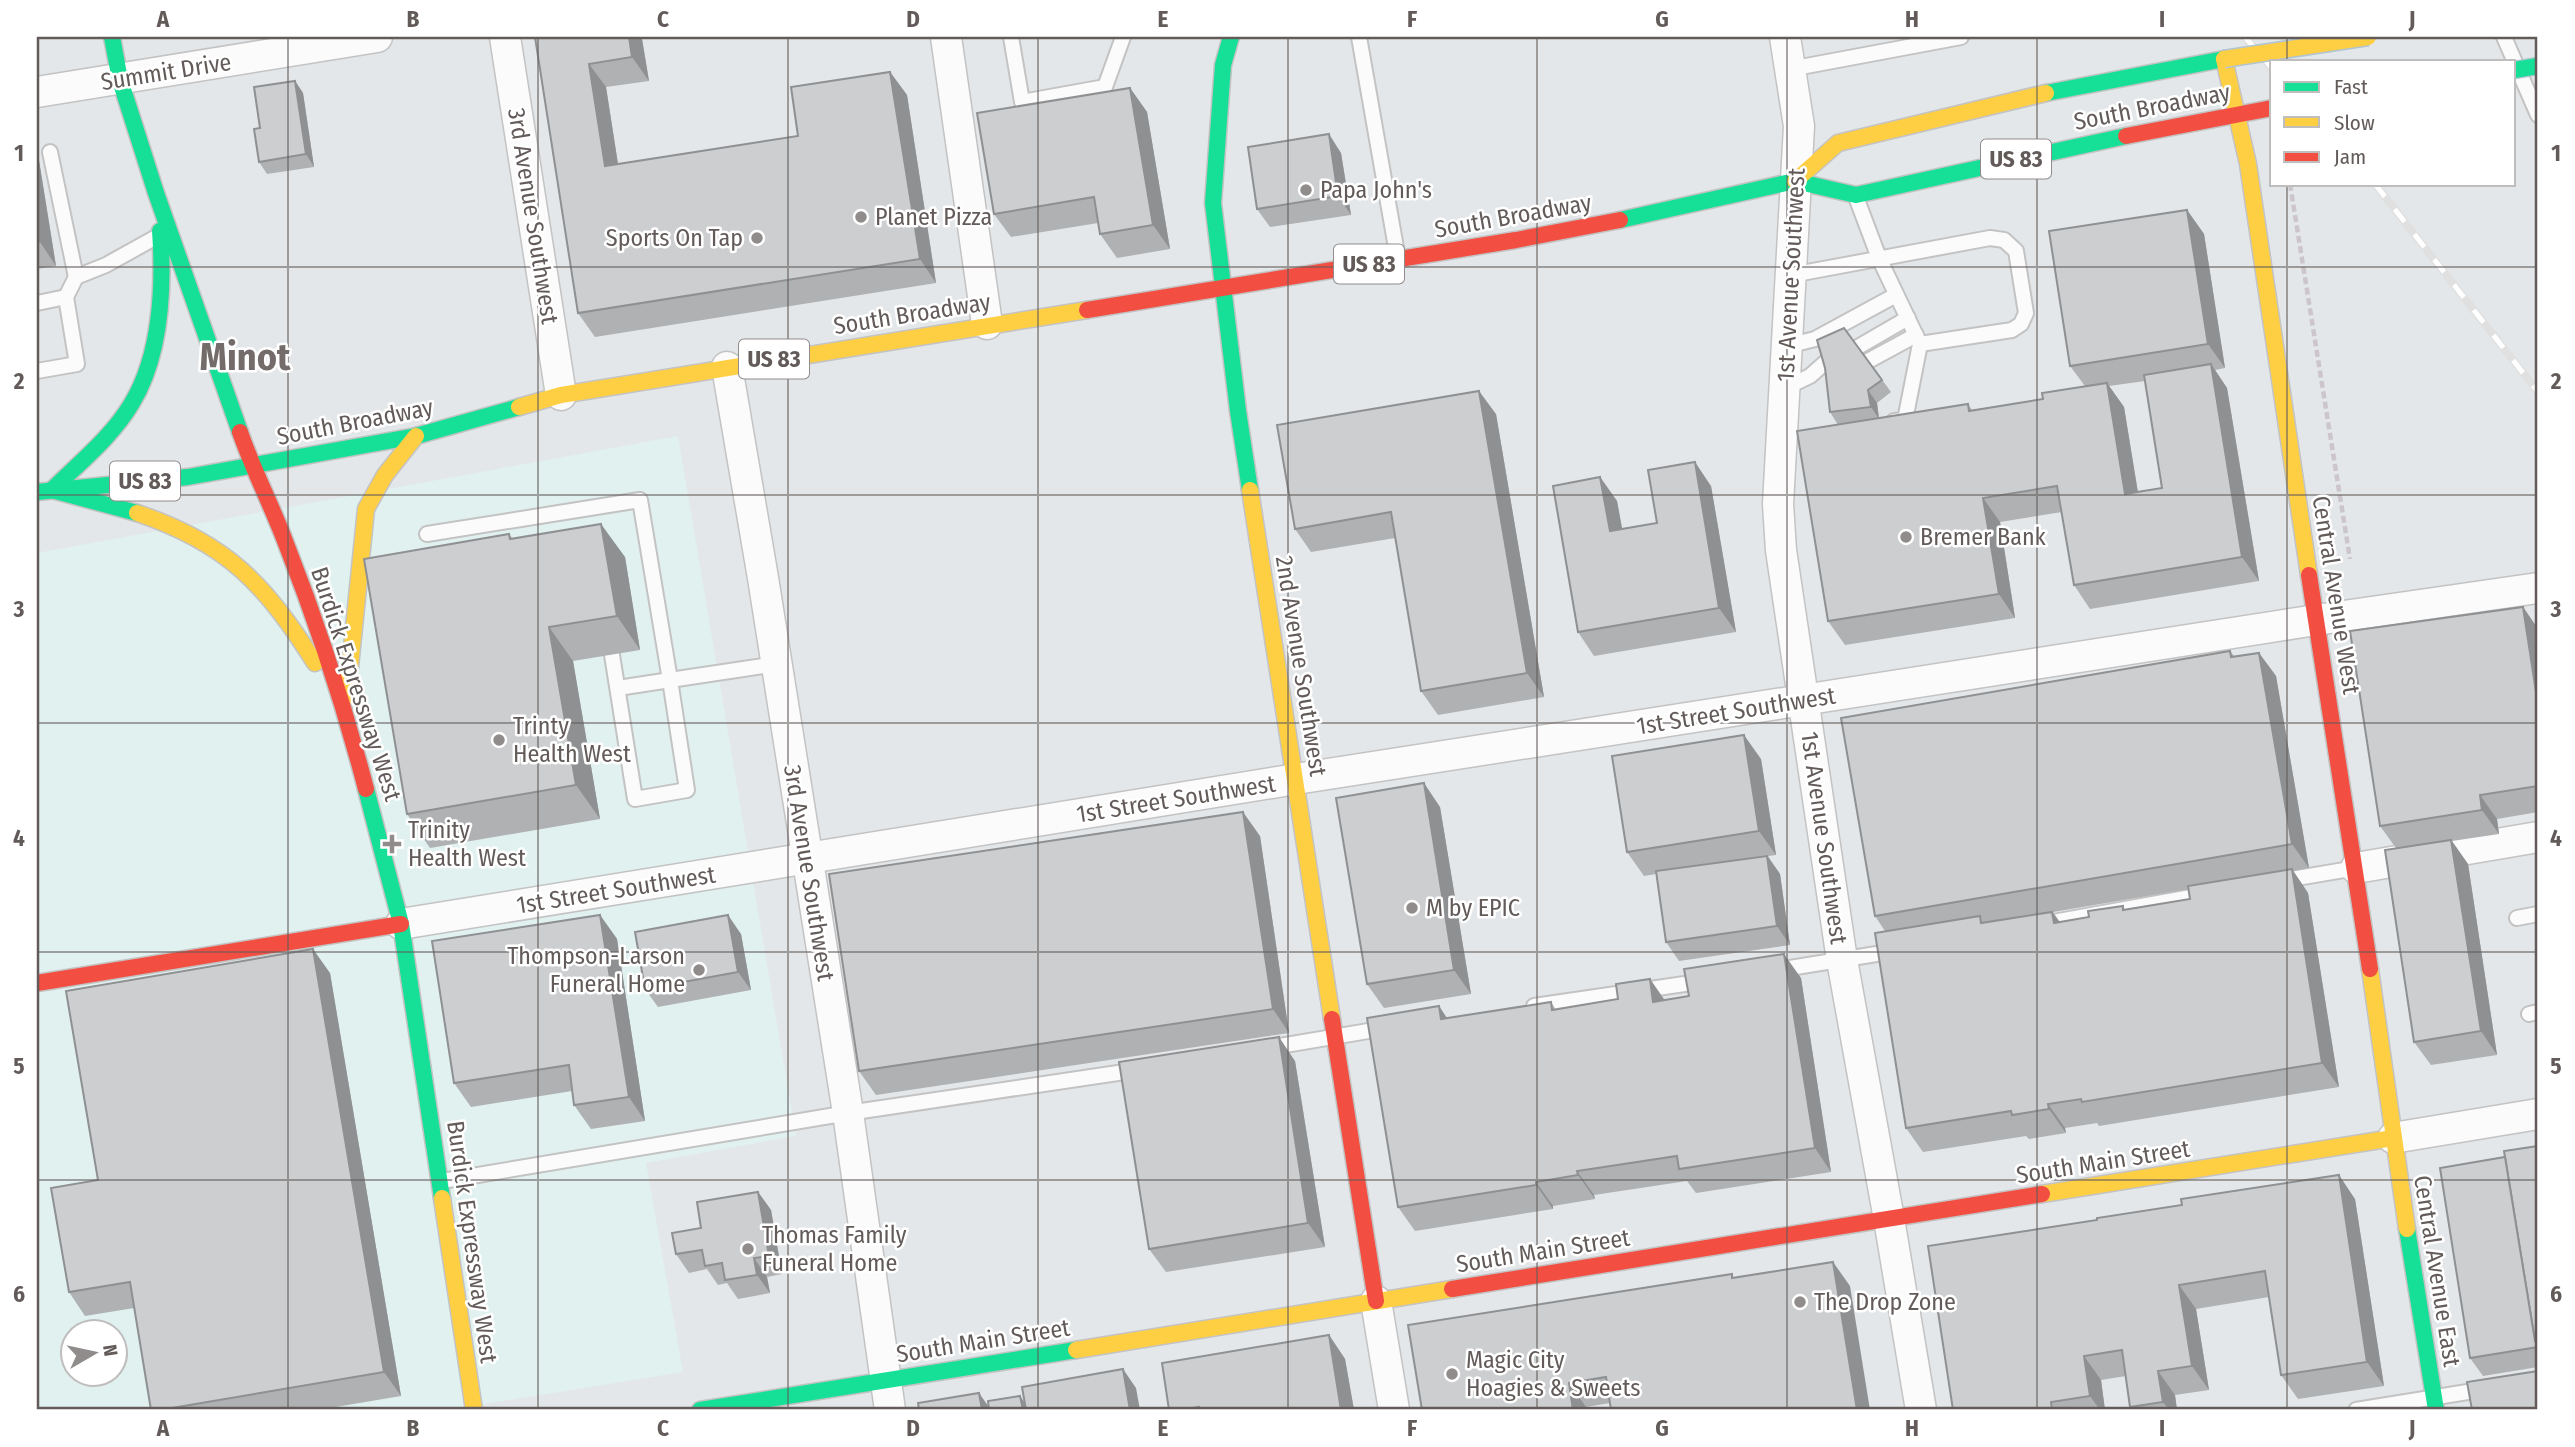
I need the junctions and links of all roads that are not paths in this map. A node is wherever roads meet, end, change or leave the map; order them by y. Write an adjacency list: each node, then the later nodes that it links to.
1 (112, 37): 19 (main road, Burdick Expressway West)
2 (377, 37): 19 (street, Summit Drive)
3 (505, 37): 48 (street, 3rd Avenue Southwest)
4 (946, 37): 38 (street)
5 (1011, 37): 6 (lane)
6 (1123, 37)
7 (1231, 37): 33 (main road, 2nd Avenue Southwest)
8 (1359, 37): 30 (lane)
9 (1785, 37): 17 (street, 1st Avenue Southwest)
10 (1961, 37): 17 (lane)
11 (2368, 37): 13 (main road, South Broadway / US 83, bridge)
12 (2504, 37): 14 (lane)
13 (2224, 59): 22 (main road, Central Avenue West); 25 (main road, South Broadway / US 83)
14 (2514, 60)
15 (2516, 65): 23 (lane)
16 (2538, 66): 18 (main road, bridge)
17 (1790, 69): 25 (street, 1st Avenue Southwest)
18 (2516, 70)
19 (120, 80): 20 (street, Summit Drive); 26 (main road, Burdick Expressway West)
20 (37, 92)
21 (2264, 109): 22 (main road, South Broadway / US 83)
22 (2238, 113): 27 (main road, South Broadway / US 83); 55 (main road, Central Avenue West)
23 (2538, 115)
24 (50, 152): 32 (lane)
25 (1796, 181): 27 (main road, South Broadway / US 83); 30 (main road, South Broadway / US 83); 31 (street, 1st Avenue Southwest)
26 (156, 193): 28 (main road); 51 (main road, Burdick Expressway West)
27 (1856, 195): 29 (lane)
28 (161, 235): 32 (lane); 52 (main road)
29 (1879, 258): 31 (lane); 34 (lane); 39 (lane)
30 (1398, 260): 33 (main road, South Broadway / US 83)
31 (1791, 275): 40 (street, 1st Avenue Southwest)
32 (76, 277): 35 (lane)
33 (1223, 288): 38 (main road, South Broadway / US 83); 62 (main road, 2nd Avenue Southwest)
34 (1896, 295): 37 (lane); 40 (lane)
35 (66, 297): 36 (lane); 45 (lane)
36 (37, 303)
37 (1908, 318): 39 (lane); 41 (lane)
38 (988, 324): 44 (main road, South Broadway / US 83)
39 (1918, 339): 43 (lane); 49 (lane)
40 (1787, 346): 47 (street, 1st Avenue Southwest)
41 (1858, 347)
42 (1827, 361): 47 (lane)
43 (1868, 361)
44 (727, 367): 48 (main road, South Broadway / US 83); 57 (street, 3rd Avenue Southwest)
45 (37, 371)
46 (1833, 380): 47 (lane)
47 (1797, 382): 60 (street, 1st Avenue Southwest)
48 (561, 395): 50 (main road, South Broadway / US 83)
49 (1877, 424)
50 (416, 436): 51 (main road, South Broadway / US 83); 61 (main road)
51 (252, 466): 52 (main road, South Broadway / US 83); 61 (main road, Burdick Expressway West)
52 (45, 491): 61 (main road)
53 (426, 534): 58 (lane)
54 (2538, 588): 55 (street, 1st Street Southwest)
55 (2316, 620): 60 (street, 1st Street Southwest); 65 (main road, Central Avenue West)
56 (612, 654): 59 (lane)
57 (776, 664): 58 (lane); 64 (street, 3rd Avenue Southwest)
58 (670, 680): 59 (lane); 59 (lane)
59 (618, 688)
60 (1804, 701): 62 (street, 1st Street Southwest); 73 (street, 1st Avenue Southwest)
61 (345, 709): 70 (main road, Burdick Expressway West)
62 (1296, 779): 64 (street, 1st Street Southwest); 79 (main road, 2nd Avenue Southwest)
63 (2538, 837): 65 (street)
64 (806, 860): 70 (street, 1st Street Southwest); 82 (street, 3rd Avenue Southwest)
65 (2356, 868): 66 (lane); 84 (main road, Central Avenue West)
66 (2262, 885)
67 (2221, 892): 71 (lane)
68 (2538, 914): 69 (lane)
69 (2517, 918)
70 (401, 924): 76 (main road, 1st Street Southwest); 85 (main road, Burdick Expressway West)
71 (2031, 926)
72 (1909, 948): 73 (lane)
73 (1842, 960): 74 (lane); 86 (street, 1st Avenue Southwest)
74 (1760, 972)
75 (1720, 978): 77 (lane)
76 (37, 983)
77 (1515, 1009)
78 (1405, 1026): 79 (lane)
79 (1337, 1036): 80 (lane); 87 (main road, 2nd Avenue Southwest)
80 (1259, 1049)
81 (1155, 1067): 82 (lane)
82 (848, 1112): 85 (lane); 88 (street, 3rd Avenue Southwest)
83 (2538, 1114): 84 (street)
84 (2393, 1138): 86 (main road, South Main Street); 90 (main road, Central Avenue East)
85 (441, 1182): 91 (main road, Burdick Expressway West)
86 (1889, 1219): 87 (main road, South Main Street); 95 (street, 1st Avenue Southwest)
87 (1376, 1301): 88 (main road, South Main Street); 94 (street)
88 (887, 1380): 92 (main road, South Main Street); 93 (street, 3rd Avenue Southwest)
89 (2499, 1387): 90 (lane)
90 (2435, 1405): 96 (lane)
91 (474, 1410)
92 (700, 1410)
93 (890, 1410)
94 (1394, 1410)
95 (1921, 1410)
96 (2356, 1410)

